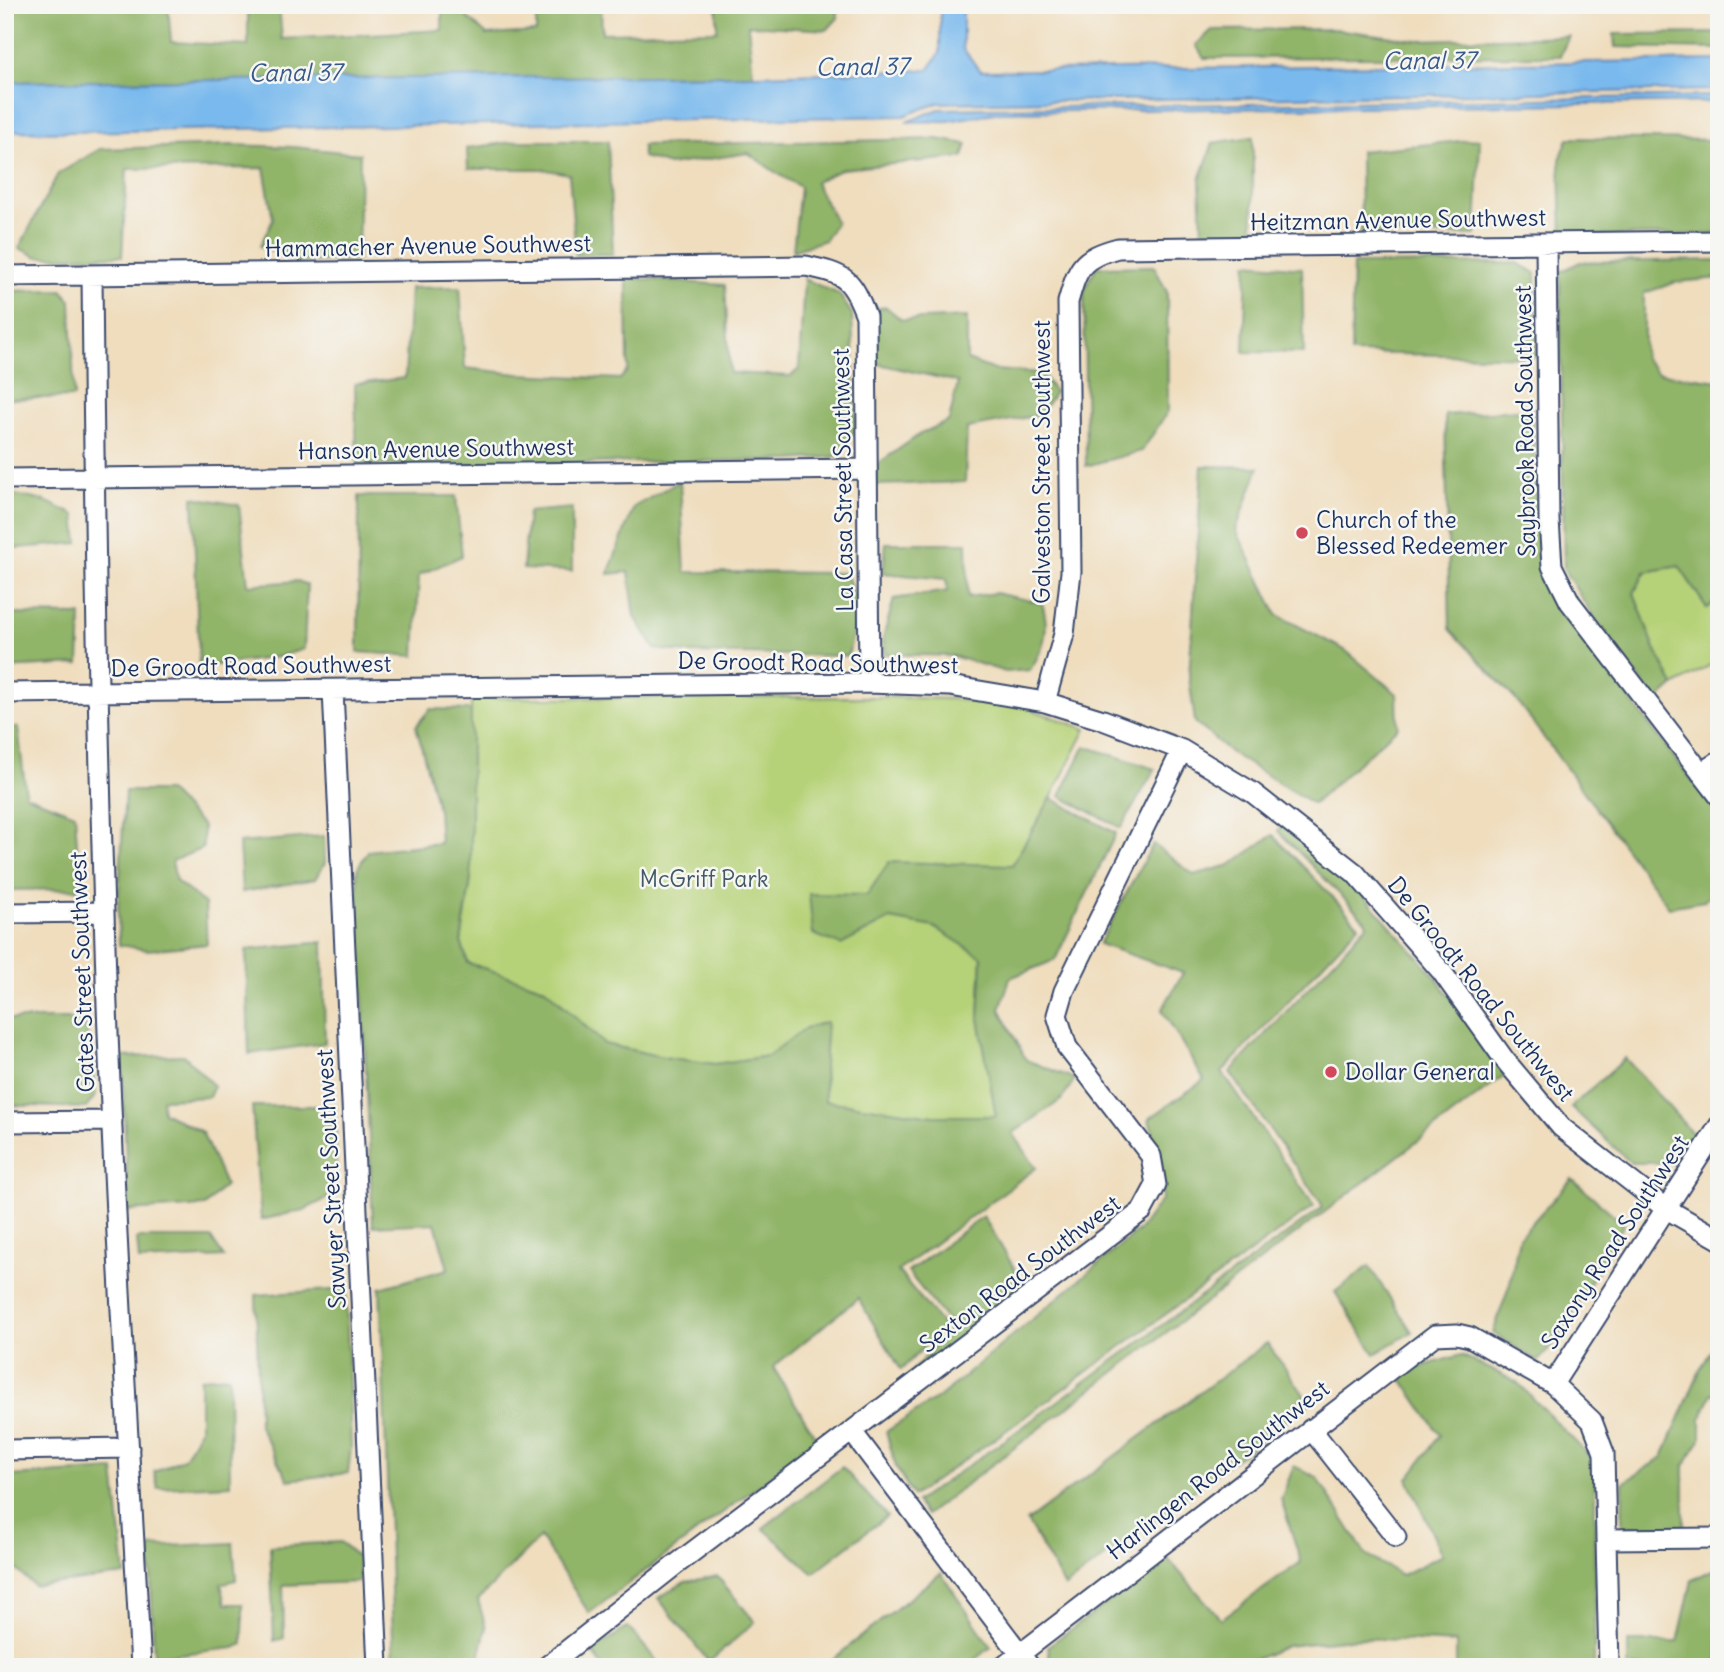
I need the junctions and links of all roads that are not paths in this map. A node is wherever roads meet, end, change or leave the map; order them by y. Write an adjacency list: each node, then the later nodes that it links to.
1 (1719, 241): 2 (street, Heitzman Avenue Southwest)
2 (1546, 243): 3 (street, Heitzman Avenue Southwest); 17 (street, Saybrook Road Southwest)
3 (1083, 265): 14 (street, Galveston Street Southwest)
4 (92, 275): 5 (street, Hammacher Avenue Southwest); 6 (street, Hammacher Avenue Southwest); 8 (street, Gates Street Southwest)
5 (5, 276)
6 (848, 282): 7 (street, La Casa Street Southwest)
7 (867, 470): 8 (street, Hanson Avenue Southwest); 10 (street, La Casa Street Southwest)
8 (94, 478): 9 (street, Hanson Avenue Southwest); 12 (street, Gates Street Southwest)
9 (5, 479)
10 (869, 683): 11 (street, De Groodt Road Southwest); 14 (street, De Groodt Road Southwest)
11 (332, 690): 12 (street, De Groodt Road Southwest); 36 (street, Sawyer Street Southwest)
12 (99, 692): 13 (street, De Groodt Road Southwest); 19 (street, Gates Street Southwest)
13 (5, 693)
14 (1045, 702): 15 (street, De Groodt Road Southwest)
15 (1182, 750): 24 (street, De Groodt Road Southwest); 28 (street, Sexton Road Southwest)
16 (1719, 761): 17 (street)
17 (1701, 774): 18 (street, Saybrook Road Southwest)
18 (1719, 796)
19 (104, 912): 20 (street); 21 (street, Gates Street Southwest)
20 (5, 913)
21 (112, 1121): 22 (street); 29 (street, Gates Street Southwest)
22 (5, 1122)
23 (1719, 1126): 24 (street, Saxony Road Southwest)
24 (1665, 1208): 25 (street, De Groodt Road Southwest); 26 (street, Saxony Road Southwest)
25 (1719, 1239)
26 (1553, 1384): 27 (street, Harlingen Road Southwest); 33 (street)
27 (1311, 1429): 31 (street); 34 (street, Harlingen Road Southwest)
28 (853, 1433): 34 (street); 37 (street, Sexton Road Southwest)
29 (129, 1448): 30 (street); 35 (street, Gates Street Southwest)
30 (5, 1450)
31 (1396, 1536)
32 (1719, 1538): 33 (street)
33 (1606, 1539): 39 (street)
34 (1025, 1660): 38 (street, Harlingen Road Southwest)
35 (141, 1667)
36 (378, 1667)
37 (546, 1667)
38 (1003, 1667)
39 (1609, 1667)

